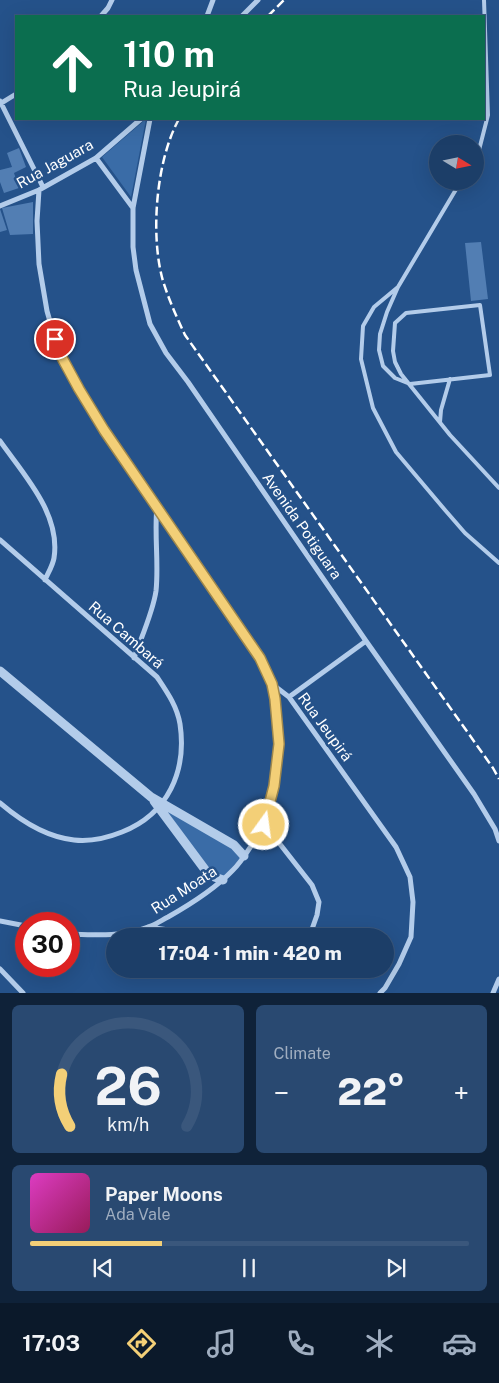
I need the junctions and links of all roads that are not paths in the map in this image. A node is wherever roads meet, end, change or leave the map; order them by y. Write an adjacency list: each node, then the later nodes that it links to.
1 (112, 0): 5 (street)
2 (213, 0): 6 (street)
3 (258, 0): 7 (street)
4 (484, 0): 8 (lane)
5 (103, 15)
6 (207, 15)
7 (243, 15)
8 (485, 15)
9 (485, 29): 14 (lane)
10 (15, 95): 11 (street)
11 (0, 103): 16 (street, Rua Jeupirá)
12 (140, 120): 15 (street, Rua Jaguara)
13 (150, 120): 19 (street, Avenida Potiguara)
14 (483, 135)
15 (96, 158): 16 (street, Rua Jaguara); 19 (street)
16 (41, 188): 18 (street, Rua Jaguara); 26 (street, Rua Jeupirá)
17 (456, 190): 20 (lane)
18 (0, 206)
19 (133, 208): 30 (street, Avenida Potiguara)
20 (398, 287): 22 (lane); 28 (lane)
21 (450, 380): 22 (lane); 22 (lane); 23 (lane)
22 (410, 384): 23 (lane)
23 (440, 422): 25 (lane)
24 (0, 441): 29 (street)
25 (499, 488)
26 (157, 505): 31 (street); 33 (street, Rua Jeupirá)
27 (0, 540): 29 (street, Rua Cambará)
28 (499, 563)
29 (45, 580): 31 (street, Rua Cambará)
30 (366, 641): 34 (street); 38 (street, Avenida Potiguara)
31 (134, 658): 36 (street, Rua Cambará)
32 (0, 671): 36 (street)
33 (272, 684): 34 (street, Rua Jeupirá); 37 (street, Rua Moata)
34 (288, 697): 50 (street, Rua Jeupirá)
35 (1, 805): 36 (street)
36 (160, 806): 39 (street); 40 (street)
37 (264, 825): 39 (street, Rua Moata); 45 (street)
38 (499, 841)
39 (244, 856): 40 (street, Rua Moata)
40 (223, 880): 43 (street, Rua Moata)
41 (0, 921): 42 (street)
42 (15, 924)
43 (148, 927): 44 (street); 46 (street, Rua Moata)
44 (155, 928)
45 (312, 928)
46 (80, 934)
47 (0, 969): 49 (street)
48 (499, 979): 51 (street)
49 (24, 993)
50 (380, 993)
51 (493, 993)

